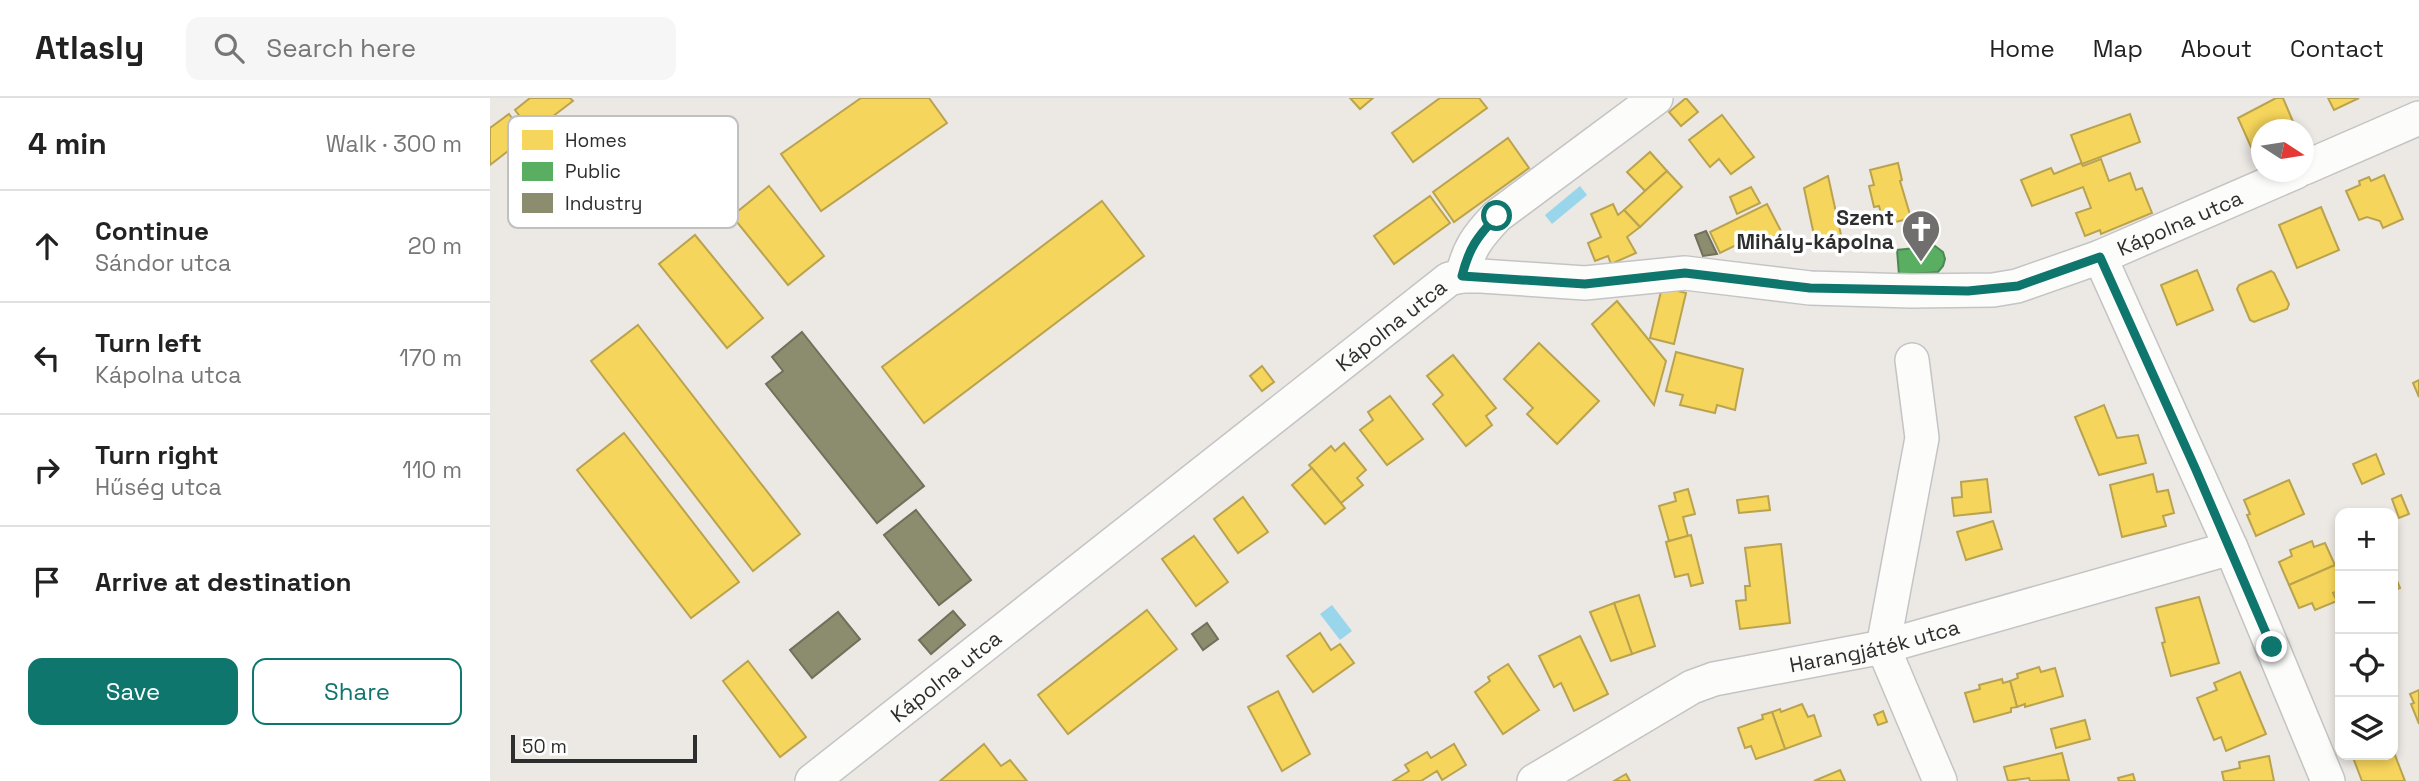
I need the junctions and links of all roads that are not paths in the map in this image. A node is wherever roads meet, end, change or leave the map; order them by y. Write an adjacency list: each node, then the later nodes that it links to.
1 (1656, 98): 6 (street)
2 (2419, 118): 3 (street)
3 (2314, 164)
4 (2273, 182): 5 (street, Kápolna utca)
5 (2100, 257): 6 (street, Kápolna utca); 8 (street)
6 (1462, 276): 10 (street, Kápolna utca)
7 (1912, 360): 9 (street)
8 (2231, 548): 9 (street, Harangjáték utca); 13 (street)
9 (1883, 648): 11 (street, Harangjáték utca); 12 (street)
10 (812, 781)
11 (1534, 781)
12 (1940, 781)
13 (2328, 781)

